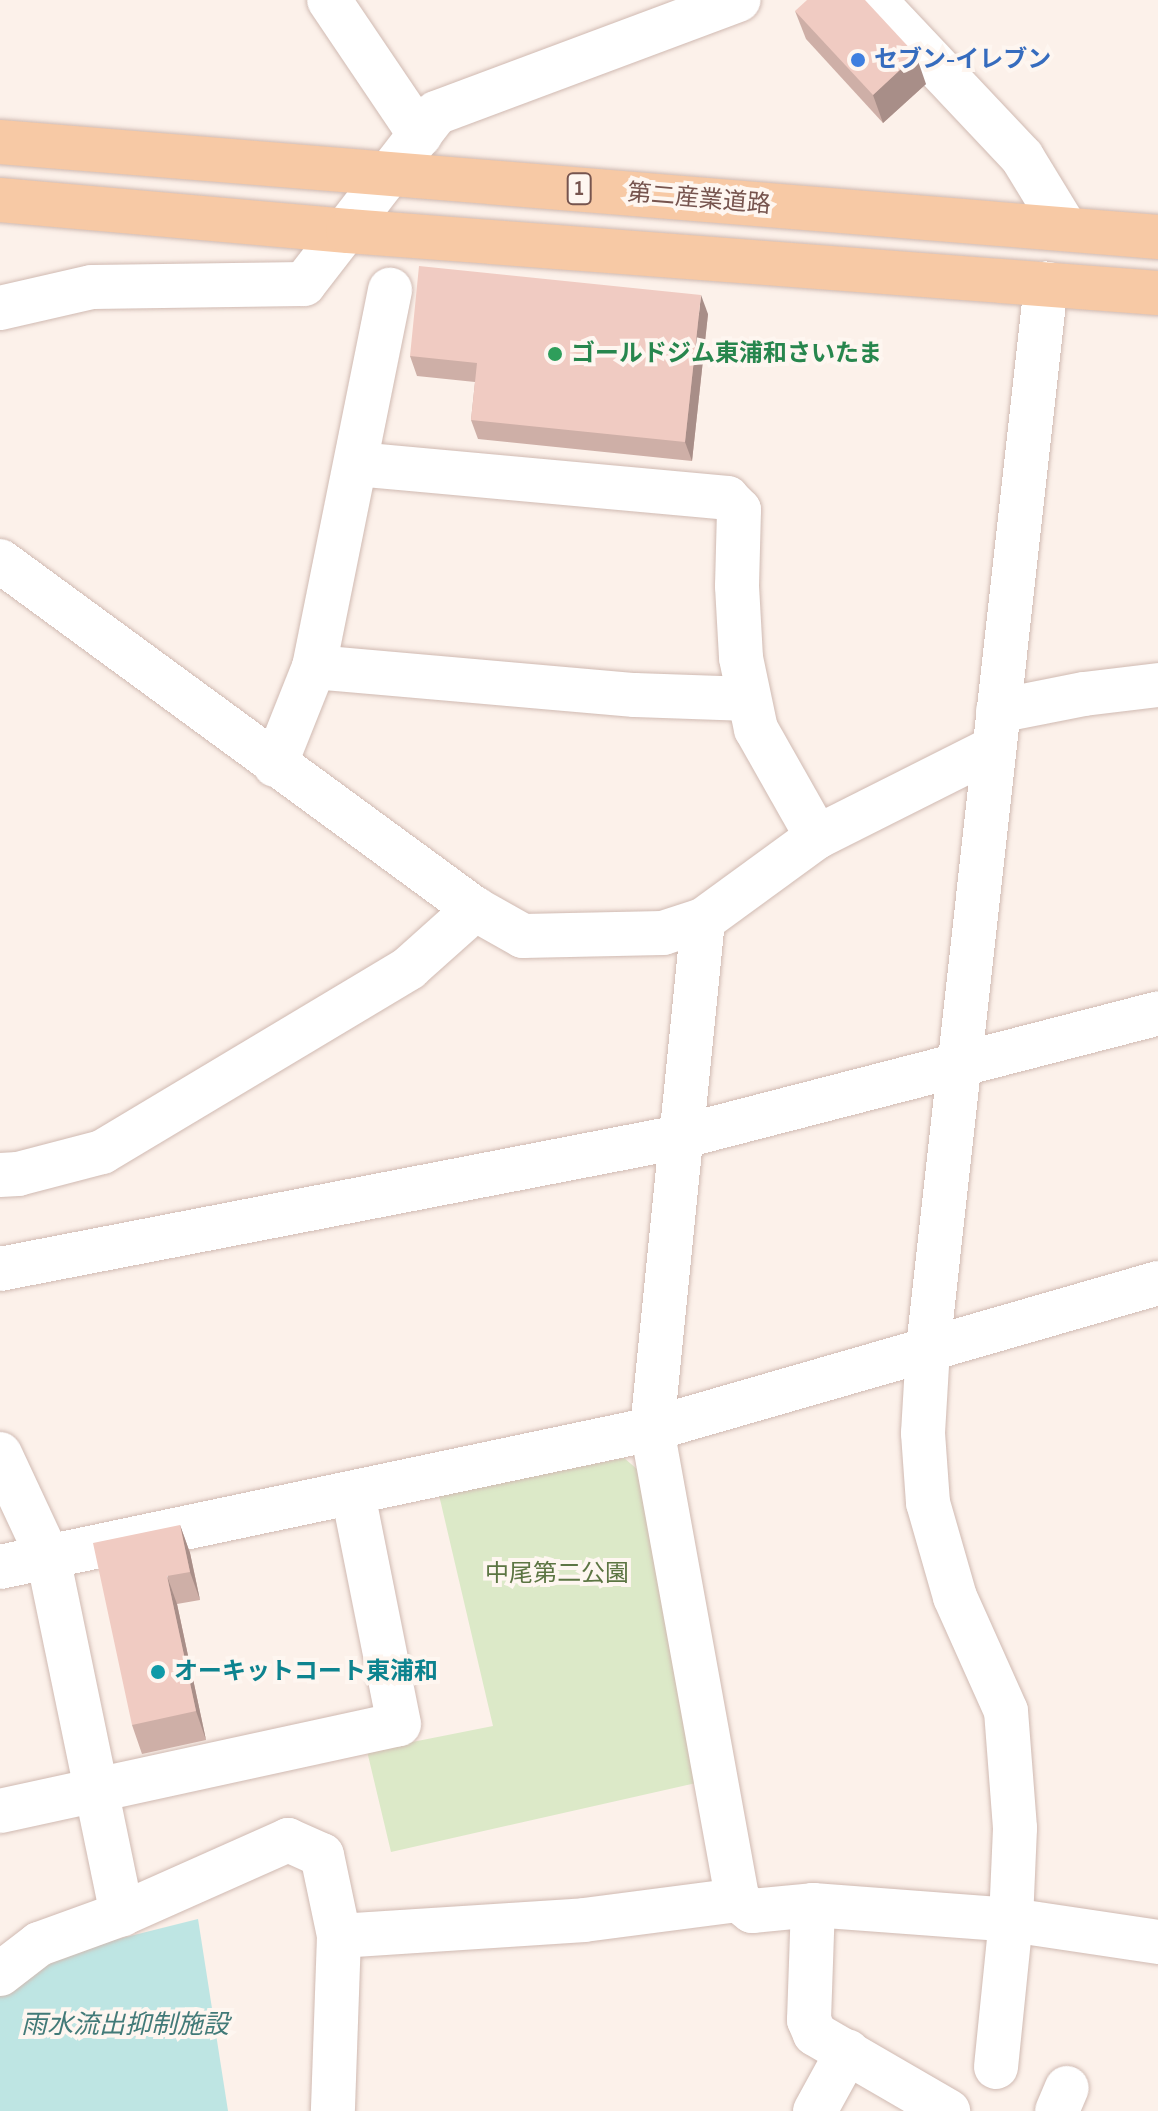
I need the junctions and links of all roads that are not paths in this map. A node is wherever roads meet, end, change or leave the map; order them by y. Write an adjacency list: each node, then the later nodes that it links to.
1 (329, 0): 4 (street)
2 (739, 0): 4 (street)
3 (874, 0): 8 (street)
4 (420, 135): 6 (street)
5 (0, 142): 6 (main road, 第二産業道路 / 1)
6 (389, 173): 8 (main road, 第二産業道路 / 1); 9 (street)
7 (0, 200): 9 (main road)
8 (1066, 229): 10 (main road, 第二産業道路 / 1)
9 (348, 231): 11 (main road); 14 (street)
10 (1158, 237)
11 (1046, 284): 13 (main road); 20 (street)
12 (390, 290): 15 (street)
13 (1158, 293)
14 (0, 308)
15 (356, 464): 17 (street); 19 (street)
16 (0, 561): 21 (street)
17 (314, 667): 19 (street); 21 (street)
18 (1158, 685): 20 (street)
19 (749, 699): 22 (street)
20 (996, 729): 22 (street); 26 (street)
21 (275, 765): 23 (street)
22 (817, 837): 24 (street)
23 (475, 909): 24 (street); 28 (street)
24 (703, 920): 27 (street)
25 (1158, 1013): 26 (street)
26 (960, 1062): 27 (street); 31 (street)
27 (680, 1137): 29 (street); 32 (street)
28 (0, 1175)
29 (0, 1269)
30 (1158, 1283): 31 (street)
31 (928, 1348): 32 (street); 42 (street)
32 (652, 1429): 34 (street); 39 (street)
33 (0, 1454): 35 (street)
34 (353, 1494): 35 (street); 37 (street)
35 (48, 1557): 36 (street); 37 (street)
36 (0, 1567)
37 (94, 1791): 38 (street); 41 (street)
38 (0, 1811)
39 (738, 1900): 40 (street); 43 (street)
40 (813, 1905): 42 (street); 46 (street)
41 (122, 1914): 43 (street); 45 (street)
42 (1011, 1920): 44 (street); 47 (street)
43 (339, 1936): 48 (street)
44 (1158, 1942)
45 (0, 1974)
46 (848, 2051): 49 (street); 50 (street)
47 (996, 2067)
48 (333, 2111)
49 (815, 2111)
50 (948, 2111)

